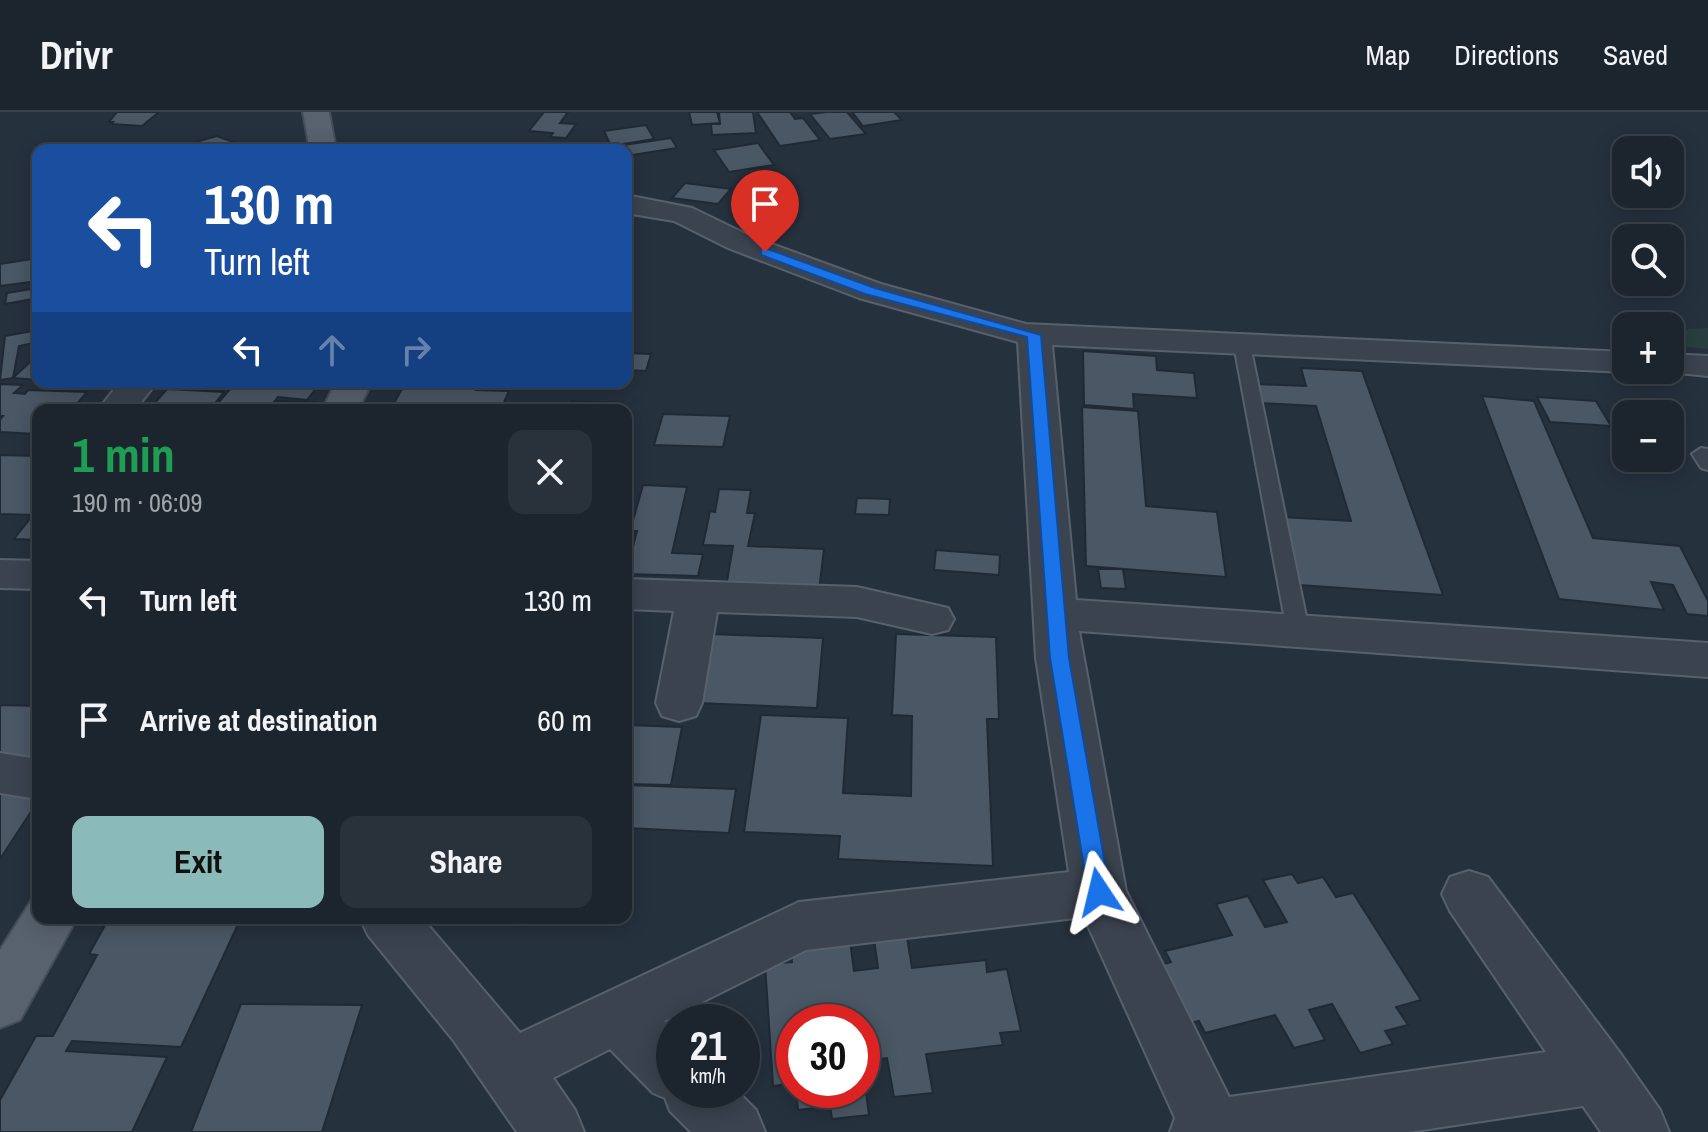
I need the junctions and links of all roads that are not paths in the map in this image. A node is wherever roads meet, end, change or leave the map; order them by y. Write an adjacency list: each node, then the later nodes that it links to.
1 (316, 112): 2 (main road)
2 (322, 144)
3 (632, 205): 4 (street)
4 (1034, 335): 5 (street); 17 (street)
5 (1242, 345): 6 (street); 19 (lane)
6 (1612, 361)
7 (1684, 365): 8 (street)
8 (1708, 366)
9 (134, 388): 10 (street)
10 (121, 404)
11 (1708, 455): 12 (lane)
12 (1708, 464)
13 (0, 574): 14 (street)
14 (32, 575)
15 (632, 594): 16 (street)
16 (698, 596): 18 (street); 21 (street)
17 (1055, 614): 19 (street); 24 (street)
18 (932, 619)
19 (1298, 631): 20 (street)
20 (1708, 660)
21 (679, 703)
22 (0, 773): 23 (street)
23 (32, 778)
24 (1099, 892): 29 (street); 34 (street)
25 (1469, 894): 32 (street)
26 (46, 924): 28 (main road)
27 (392, 924): 31 (street)
28 (0, 1001)
29 (617, 1015): 30 (street); 31 (street)
30 (656, 1054)
31 (512, 1067): 35 (street)
32 (1599, 1074): 34 (street); 37 (street)
33 (710, 1108): 36 (street)
34 (1210, 1131)
35 (553, 1132)
36 (734, 1132)
37 (1638, 1132)

